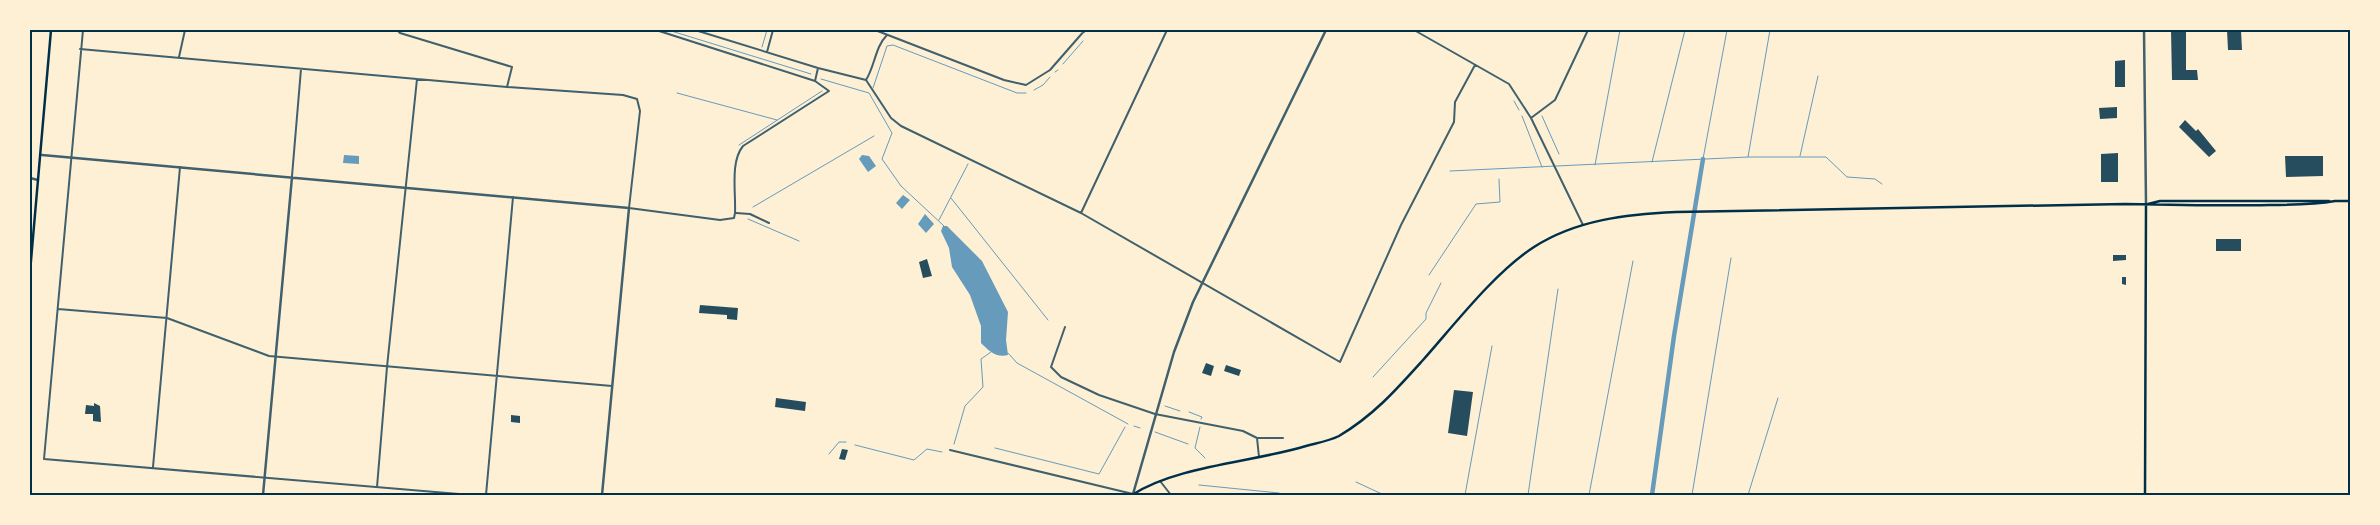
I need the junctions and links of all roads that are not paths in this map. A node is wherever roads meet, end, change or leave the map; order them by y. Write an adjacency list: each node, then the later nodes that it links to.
1 (51, 30): 28 (main road)
2 (83, 30): 17 (street)
3 (185, 30): 19 (street)
4 (397, 30): 26 (street)
5 (656, 30): 25 (street)
6 (695, 30): 18 (street)
7 (773, 30): 18 (street)
8 (874, 30): 16 (street)
9 (1078, 30): 15 (street)
10 (1167, 30): 41 (street)
11 (1326, 30): 45 (street)
12 (1414, 30): 20 (street)
13 (1588, 30): 27 (street)
14 (2144, 30): 38 (street)
15 (1085, 31): 16 (street)
16 (887, 35): 24 (street)
17 (80, 49): 19 (street); 29 (street)
18 (767, 52): 21 (street)
19 (179, 57): 22 (street)
20 (1475, 65): 27 (street); 45 (street)
21 (818, 68): 24 (street); 25 (street)
22 (301, 69): 23 (street); 31 (street)
23 (417, 79): 26 (street); 34 (street)
24 (866, 80): 41 (street)
25 (815, 81): 40 (street)
26 (507, 85): 39 (street)
27 (1531, 118): 43 (street)
28 (42, 155): 29 (street); 33 (main road)
29 (71, 158): 30 (street); 46 (street)
30 (180, 167): 31 (street); 47 (street)
31 (292, 177): 34 (street); 49 (street)
32 (30, 178): 33 (street)
33 (39, 180): 44 (main road)
34 (405, 187): 35 (street); 50 (street)
35 (513, 197): 39 (street); 51 (street)
36 (2334, 201): 37 (main road); 38 (main road); 38 (main road)
37 (2350, 201)
38 (2146, 204): 43 (main road); 68 (main road)
39 (629, 208): 40 (street); 52 (street)
40 (736, 212): 42 (street)
41 (1081, 213): 45 (street)
42 (770, 223)
43 (1583, 225): 57 (main road)
44 (30, 272)
45 (1202, 282): 53 (street)
46 (58, 309): 47 (street); 58 (street)
47 (167, 318): 49 (street); 58 (street)
48 (1065, 327): 53 (street)
49 (276, 356): 50 (street); 59 (street)
50 (387, 367): 51 (street); 61 (street)
51 (497, 375): 52 (street); 64 (street)
52 (612, 386): 65 (street)
53 (1155, 414): 54 (street); 66 (street)
54 (1257, 438): 55 (street); 57 (street)
55 (1283, 438)
56 (950, 450): 66 (street)
57 (1259, 457): 60 (main road)
58 (153, 467): 59 (street)
59 (265, 478): 61 (street); 62 (street)
60 (1160, 481): 66 (main road); 67 (street)
61 (377, 487): 63 (street)
62 (263, 495)
63 (471, 495)
64 (486, 495)
65 (602, 495)
66 (1132, 495)
67 (1170, 495)
68 (2145, 495)

